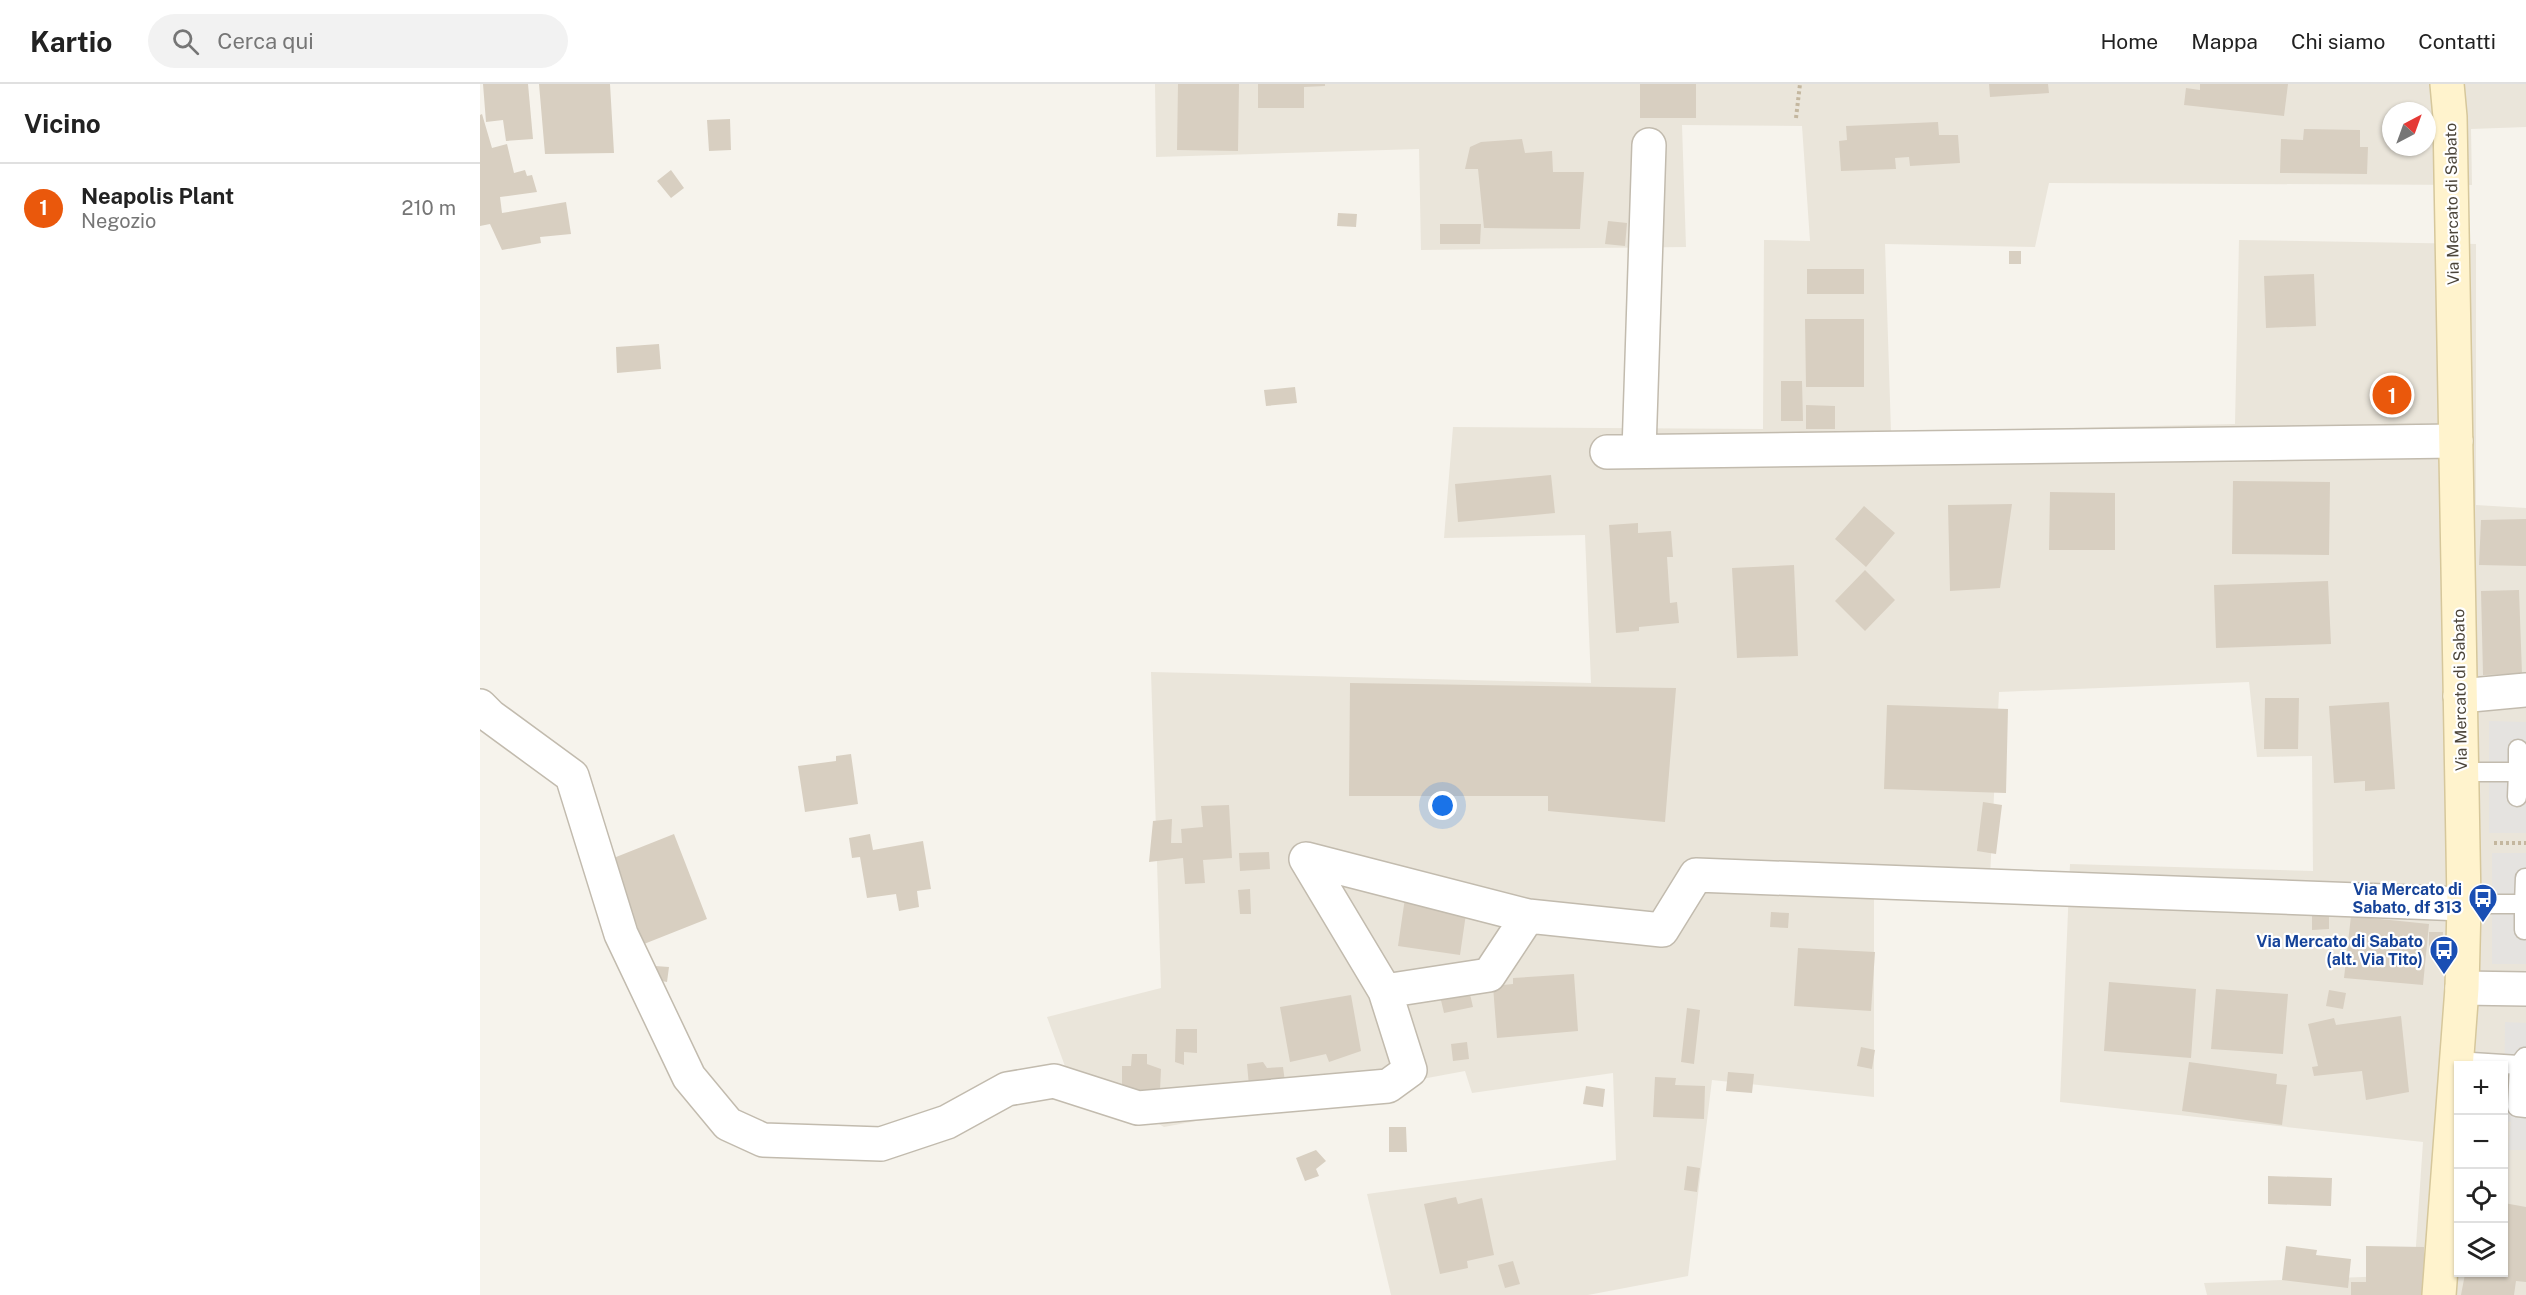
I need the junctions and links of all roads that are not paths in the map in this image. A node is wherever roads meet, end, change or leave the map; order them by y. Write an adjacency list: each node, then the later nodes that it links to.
1 (2447, 84): 3 (street, Via Mercato di Sabato)
2 (1649, 146): 3 (street)
3 (2456, 441): 5 (street, Via Mercato di Sabato)
4 (2526, 690): 5 (street)
5 (2460, 696): 8 (street, Via Mercato di Sabato)
6 (480, 706): 18 (street)
7 (2518, 749): 9 (lane)
8 (2462, 772): 9 (lane); 12 (street, Via Mercato di Sabato)
9 (2518, 772): 10 (lane)
10 (2517, 797)
11 (2524, 878): 13 (lane)
12 (2464, 904): 13 (lane); 14 (street); 16 (street, Via Mercato di Sabato)
13 (2524, 904): 15 (lane)
14 (1528, 916): 18 (street); 18 (street)
15 (2524, 930)
16 (2462, 988): 17 (street); 19 (street, Via Mercato di Sabato)
17 (2526, 989)
18 (1385, 991)
19 (2456, 1061)
20 (2522, 1061): 22 (lane)
21 (2454, 1089): 23 (street, Via Mercato di Sabato)
22 (2526, 1108)
23 (2439, 1295)

